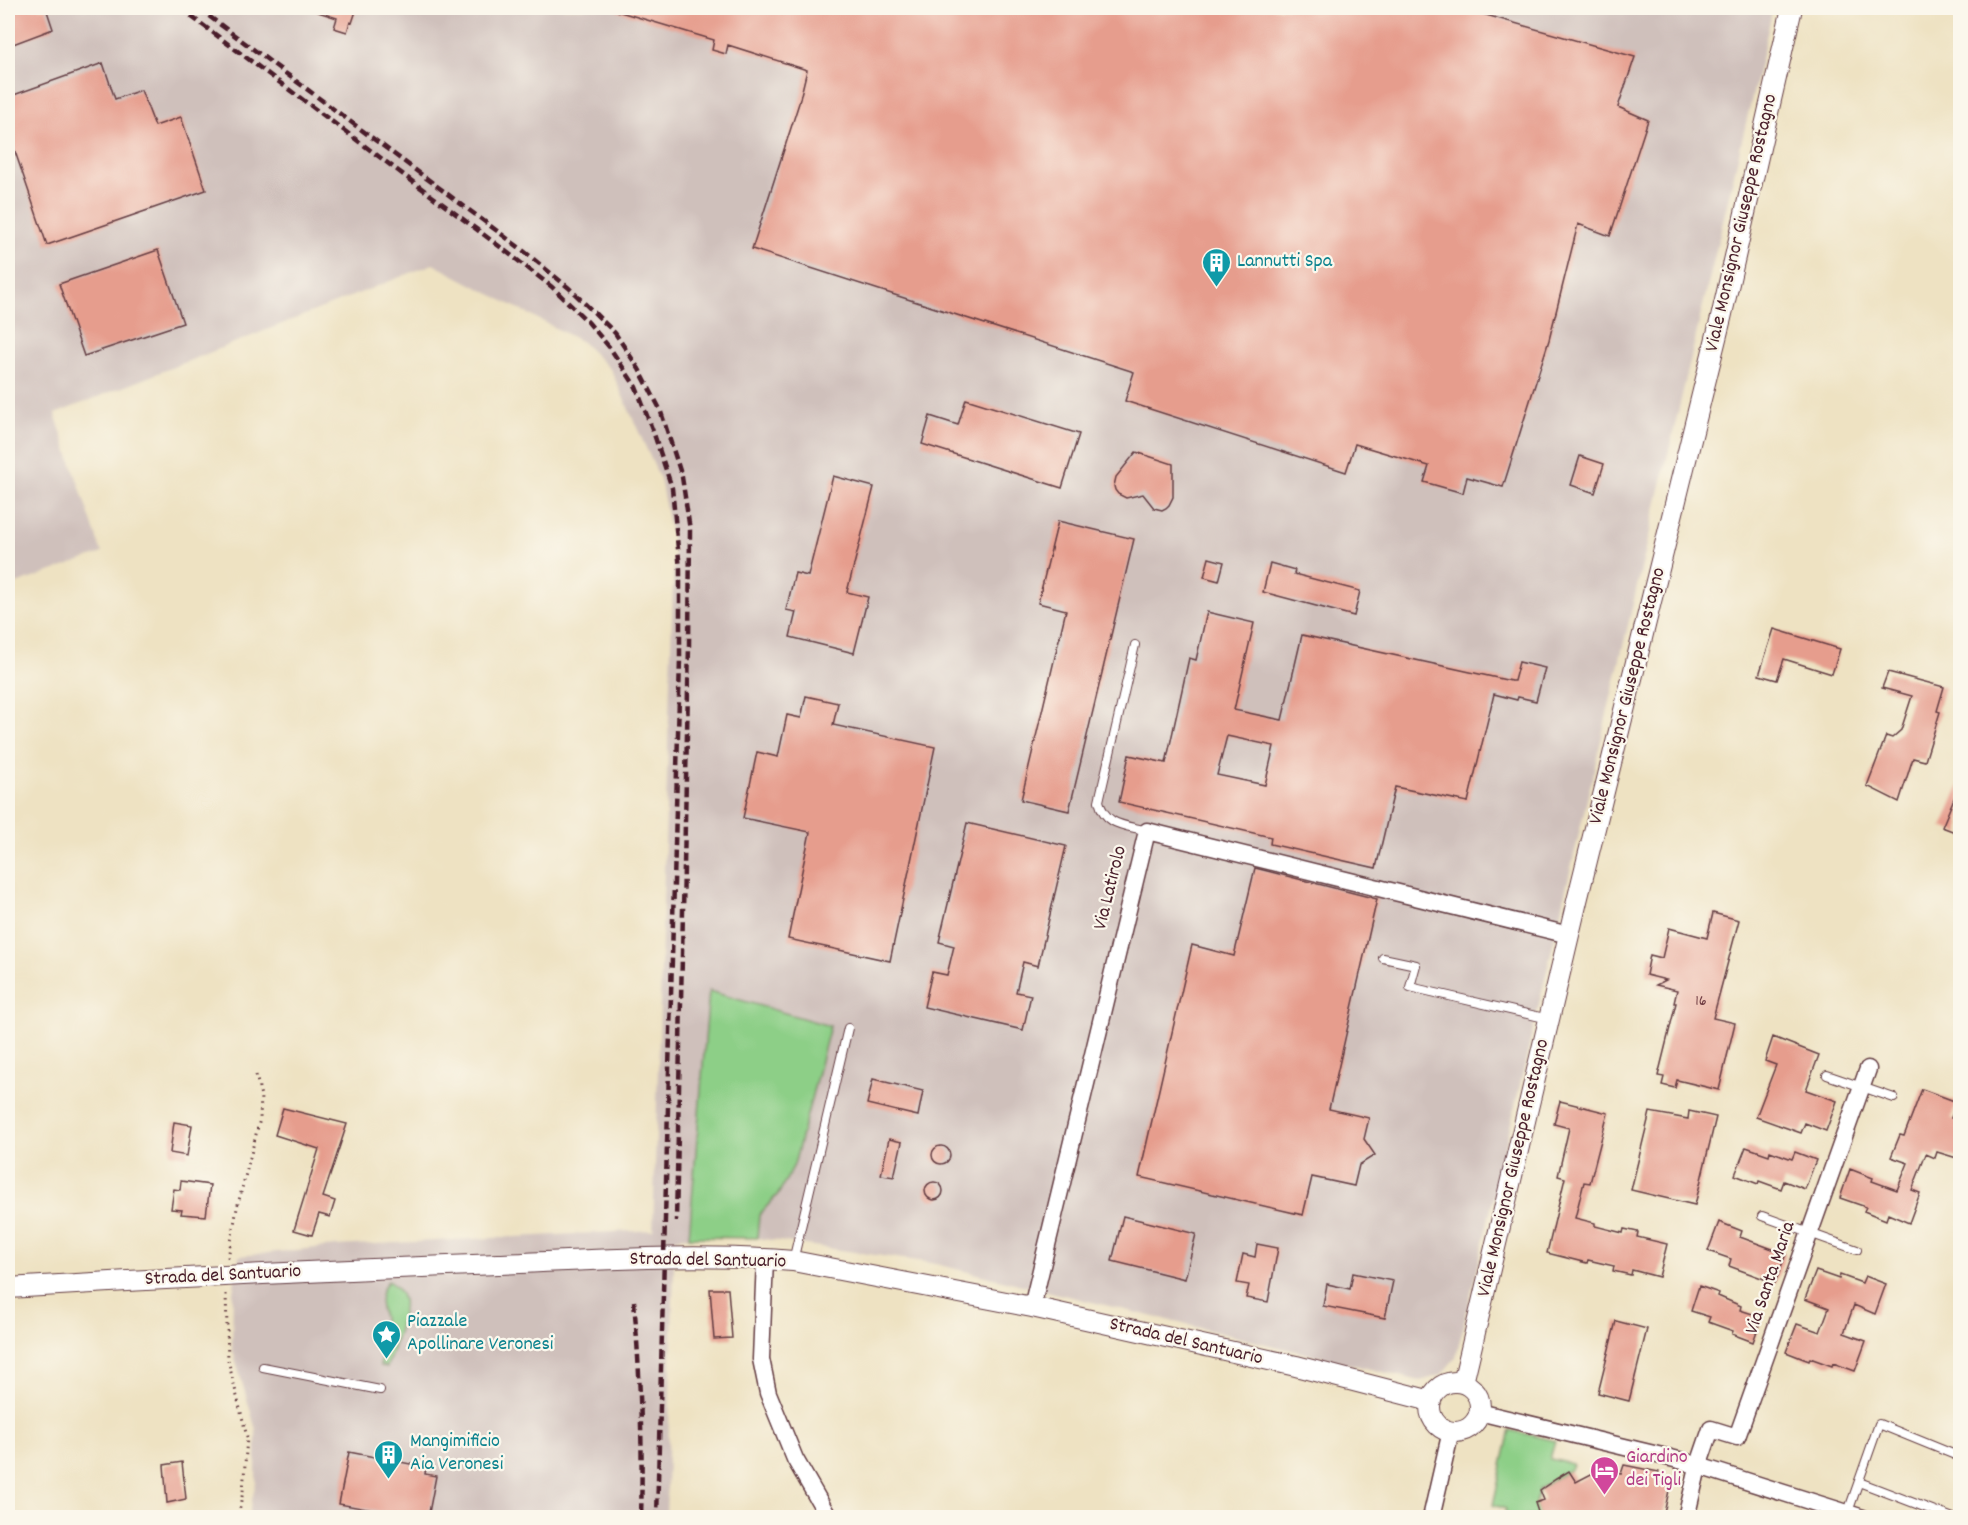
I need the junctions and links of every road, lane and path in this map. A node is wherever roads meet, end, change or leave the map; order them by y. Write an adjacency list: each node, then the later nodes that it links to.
1 (1792, 8): 4 (street, Viale Monsignor Giuseppe Rostagno)
2 (1136, 645): 3 (lane)
3 (1147, 831): 4 (street, Via Latirolo); 20 (street, Via Latirolo)
4 (1569, 935): 6 (street, Viale Monsignor Giuseppe Rostagno)
5 (1383, 958): 6 (lane)
6 (1549, 1019): 22 (street, Viale Monsignor Giuseppe Rostagno)
7 (848, 1028): 17 (lane)
8 (1868, 1069): 11 (street, Via Santa Maria)
9 (256, 1075): 18 (path)
10 (1827, 1076): 11 (lane)
11 (1862, 1087): 12 (lane); 14 (street, Via Santa Maria)
12 (1894, 1098)
13 (1762, 1216): 14 (lane)
14 (1809, 1233): 15 (lane); 28 (street, Via Santa Maria)
15 (1857, 1250)
16 (765, 1258): 17 (street, Strada del Santuario); 18 (street, Strada del Santuario); 32 (street)
17 (794, 1261): 20 (street, Strada del Santuario)
18 (225, 1275): 19 (street, Strada del Santuario); 31 (path)
19 (8, 1288)
20 (1032, 1307): 24 (street, Strada del Santuario)
21 (263, 1367): 23 (lane)
22 (1462, 1383): 24 (street); 25 (street)
23 (380, 1390)
24 (1431, 1401): 26 (street)
25 (1479, 1412): 26 (street); 28 (street)
26 (1451, 1431): 33 (street)
27 (1960, 1457): 29 (lane)
28 (1698, 1467): 30 (street); 34 (street)
29 (1859, 1482): 30 (lane); 35 (lane)
30 (1856, 1515)
31 (238, 1518)
32 (829, 1518)
33 (1431, 1518)
34 (1686, 1518)
35 (1953, 1518)

